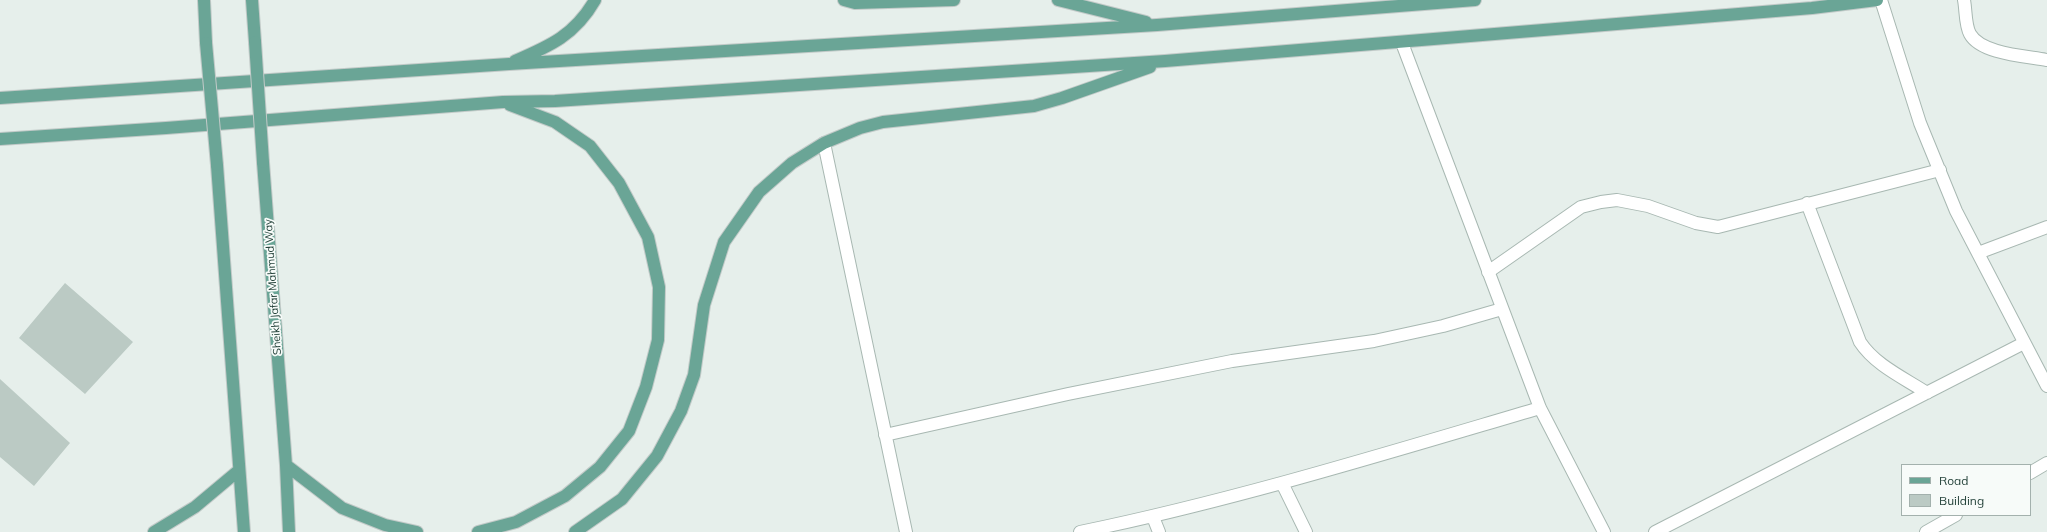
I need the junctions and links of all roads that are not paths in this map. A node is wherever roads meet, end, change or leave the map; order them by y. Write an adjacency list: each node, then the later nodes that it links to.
1 (204, 0): 34 (main road, bridge)
2 (252, 0): 33 (main road, Sheikh Jafar Mahmud Way, bridge)
3 (595, 0): 16 (main road)
4 (844, 0): 5 (main road)
5 (954, 0)
6 (1058, 0): 12 (main road)
7 (1475, 0): 12 (main road)
8 (1876, 0): 11 (main road)
9 (1881, 0): 21 (street)
10 (1964, 0): 14 (street)
11 (1812, 4): 13 (main road)
12 (1157, 25): 16 (main road)
13 (1402, 43): 15 (main road); 25 (street)
14 (2047, 60)
15 (1165, 61): 18 (main road); 20 (main road)
16 (509, 64): 17 (main road)
17 (0, 98)
18 (503, 102): 19 (main road); 43 (main road)
19 (0, 138)
20 (824, 143): 31 (street); 44 (main road)
21 (1940, 170): 22 (street); 24 (street)
22 (1807, 203): 25 (street); 29 (street)
23 (2047, 227): 24 (street)
24 (1978, 253): 27 (street)
25 (1488, 272): 26 (street)
26 (1502, 309): 30 (street); 31 (street)
27 (2024, 342): 28 (street); 29 (street)
28 (2046, 382)
29 (1927, 393): 50 (street)
30 (1540, 408): 36 (street); 49 (street)
31 (885, 435): 45 (street)
32 (2047, 463): 35 (street)
33 (286, 465): 41 (main road, Sheikh Jafar Mahmud Way); 42 (main road)
34 (238, 471): 39 (main road); 40 (main road)
35 (2031, 472)
36 (1282, 483): 38 (street); 48 (street)
37 (1954, 516): 51 (street)
38 (1153, 517): 46 (street); 47 (street)
39 (154, 532)
40 (244, 532)
41 (288, 532)
42 (417, 532)
43 (478, 532)
44 (575, 532)
45 (906, 532)
46 (1080, 532)
47 (1159, 532)
48 (1306, 532)
49 (1604, 532)
50 (1655, 532)
51 (1926, 532)

